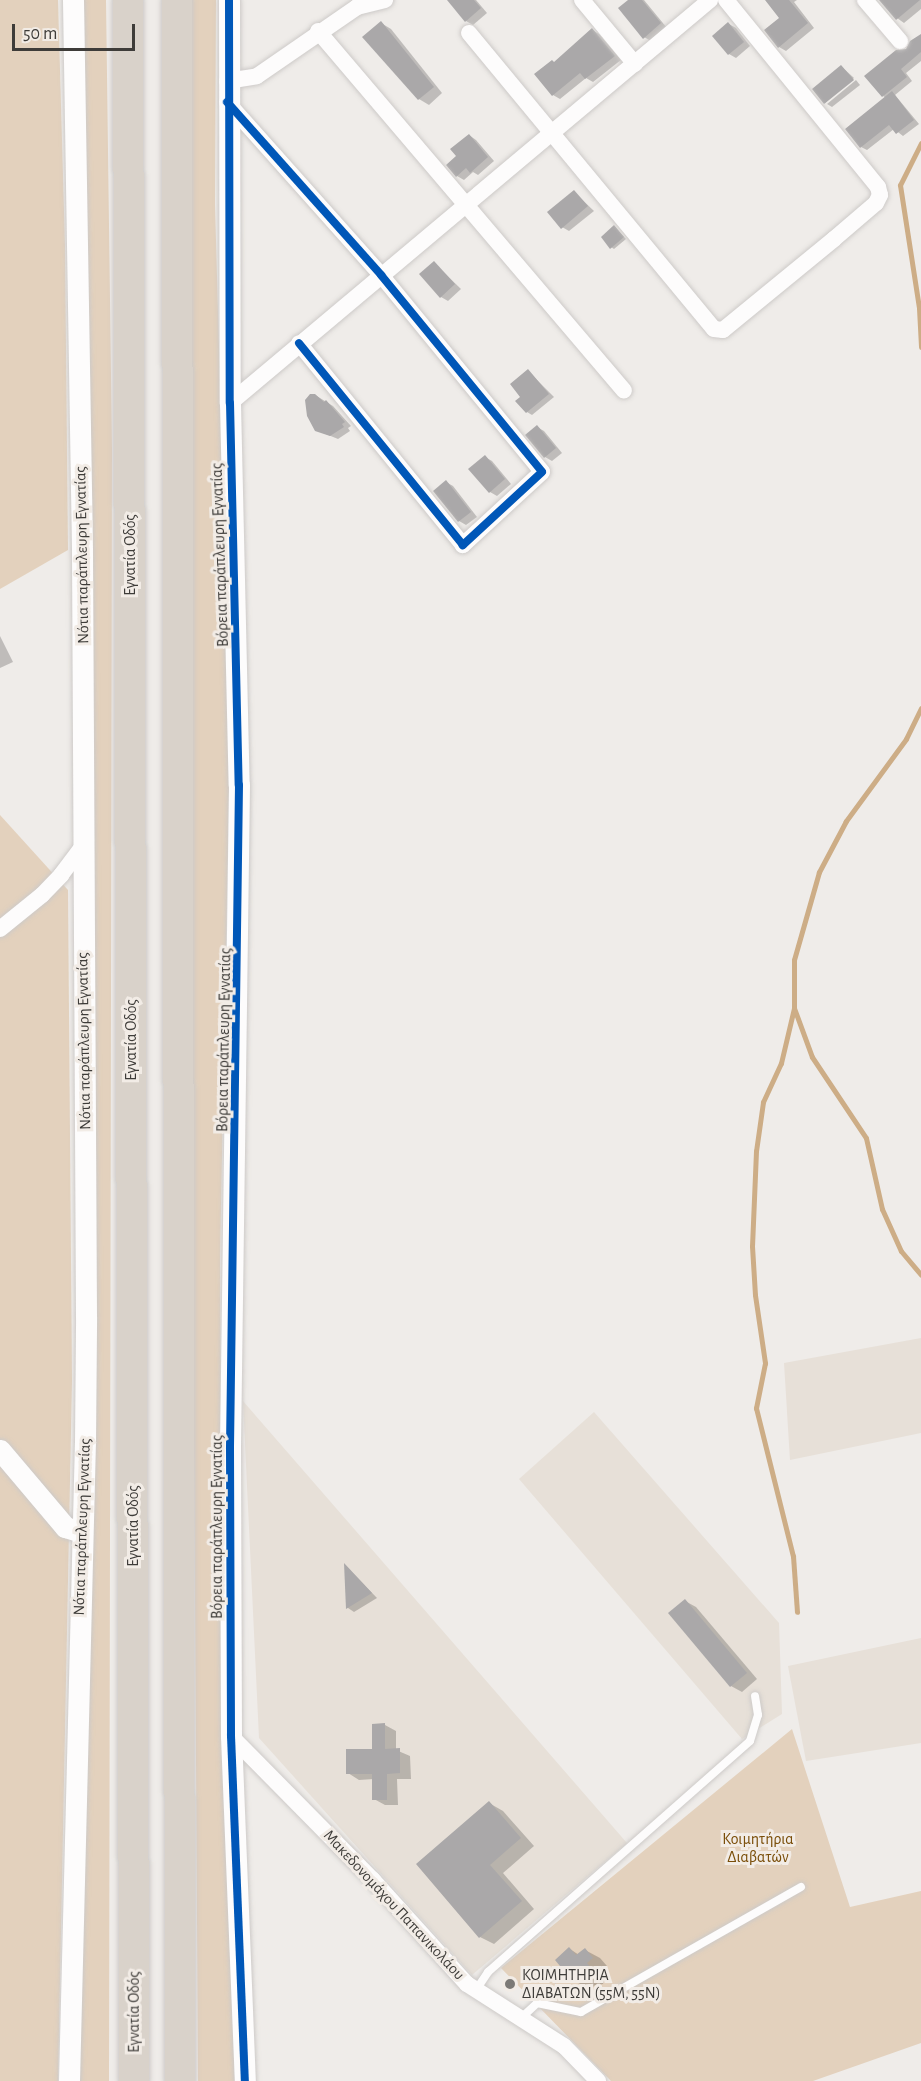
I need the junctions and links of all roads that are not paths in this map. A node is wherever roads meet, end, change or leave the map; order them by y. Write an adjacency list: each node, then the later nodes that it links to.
1 (73, 0): 21 (street, Νότια παράπλευρη Εγνατίας)
2 (128, 0): 31 (highway, Εγνατία Οδός)
3 (177, 0): 32 (highway)
4 (229, 0): 14 (street, Βόρεια παράπλευρη Εγνατίας)
5 (385, 0): 10 (street)
6 (582, 0): 13 (street)
7 (710, 0): 13 (street)
8 (726, 0): 15 (street)
9 (866, 0): 12 (street)
10 (318, 32): 14 (street); 16 (street)
11 (469, 33): 15 (street)
12 (900, 40)
13 (635, 64): 15 (street)
14 (227, 92): 17 (street); 20 (street, Βόρεια παράπλευρη Εγνατίας)
15 (553, 131): 16 (street)
16 (466, 204): 17 (street); 19 (street)
17 (381, 274): 18 (street); 18 (street)
18 (299, 343): 20 (street)
19 (624, 392)
20 (230, 403): 26 (street, Βόρεια παράπλευρη Εγνατίας)
21 (83, 846): 22 (street); 24 (street, Νότια παράπλευρη Εγνατίας)
22 (0, 929)
23 (0, 1449): 24 (street)
24 (81, 1532): 30 (street, Νότια παράπλευρη Εγνατίας)
25 (755, 1696): 28 (lane)
26 (231, 1736): 28 (street, Μακεδονομάχου Παπανικολάου); 33 (street, Βόρεια παράπλευρη Εγνατίας)
27 (801, 1887): 29 (lane)
28 (476, 1990): 29 (street, Μακεδονομάχου Παπανικολάου)
29 (519, 2019): 34 (street, Μακεδονομάχου Παπανικολάου)
30 (69, 2081)
31 (135, 2081)
32 (180, 2081)
33 (245, 2081)
34 (598, 2081)

